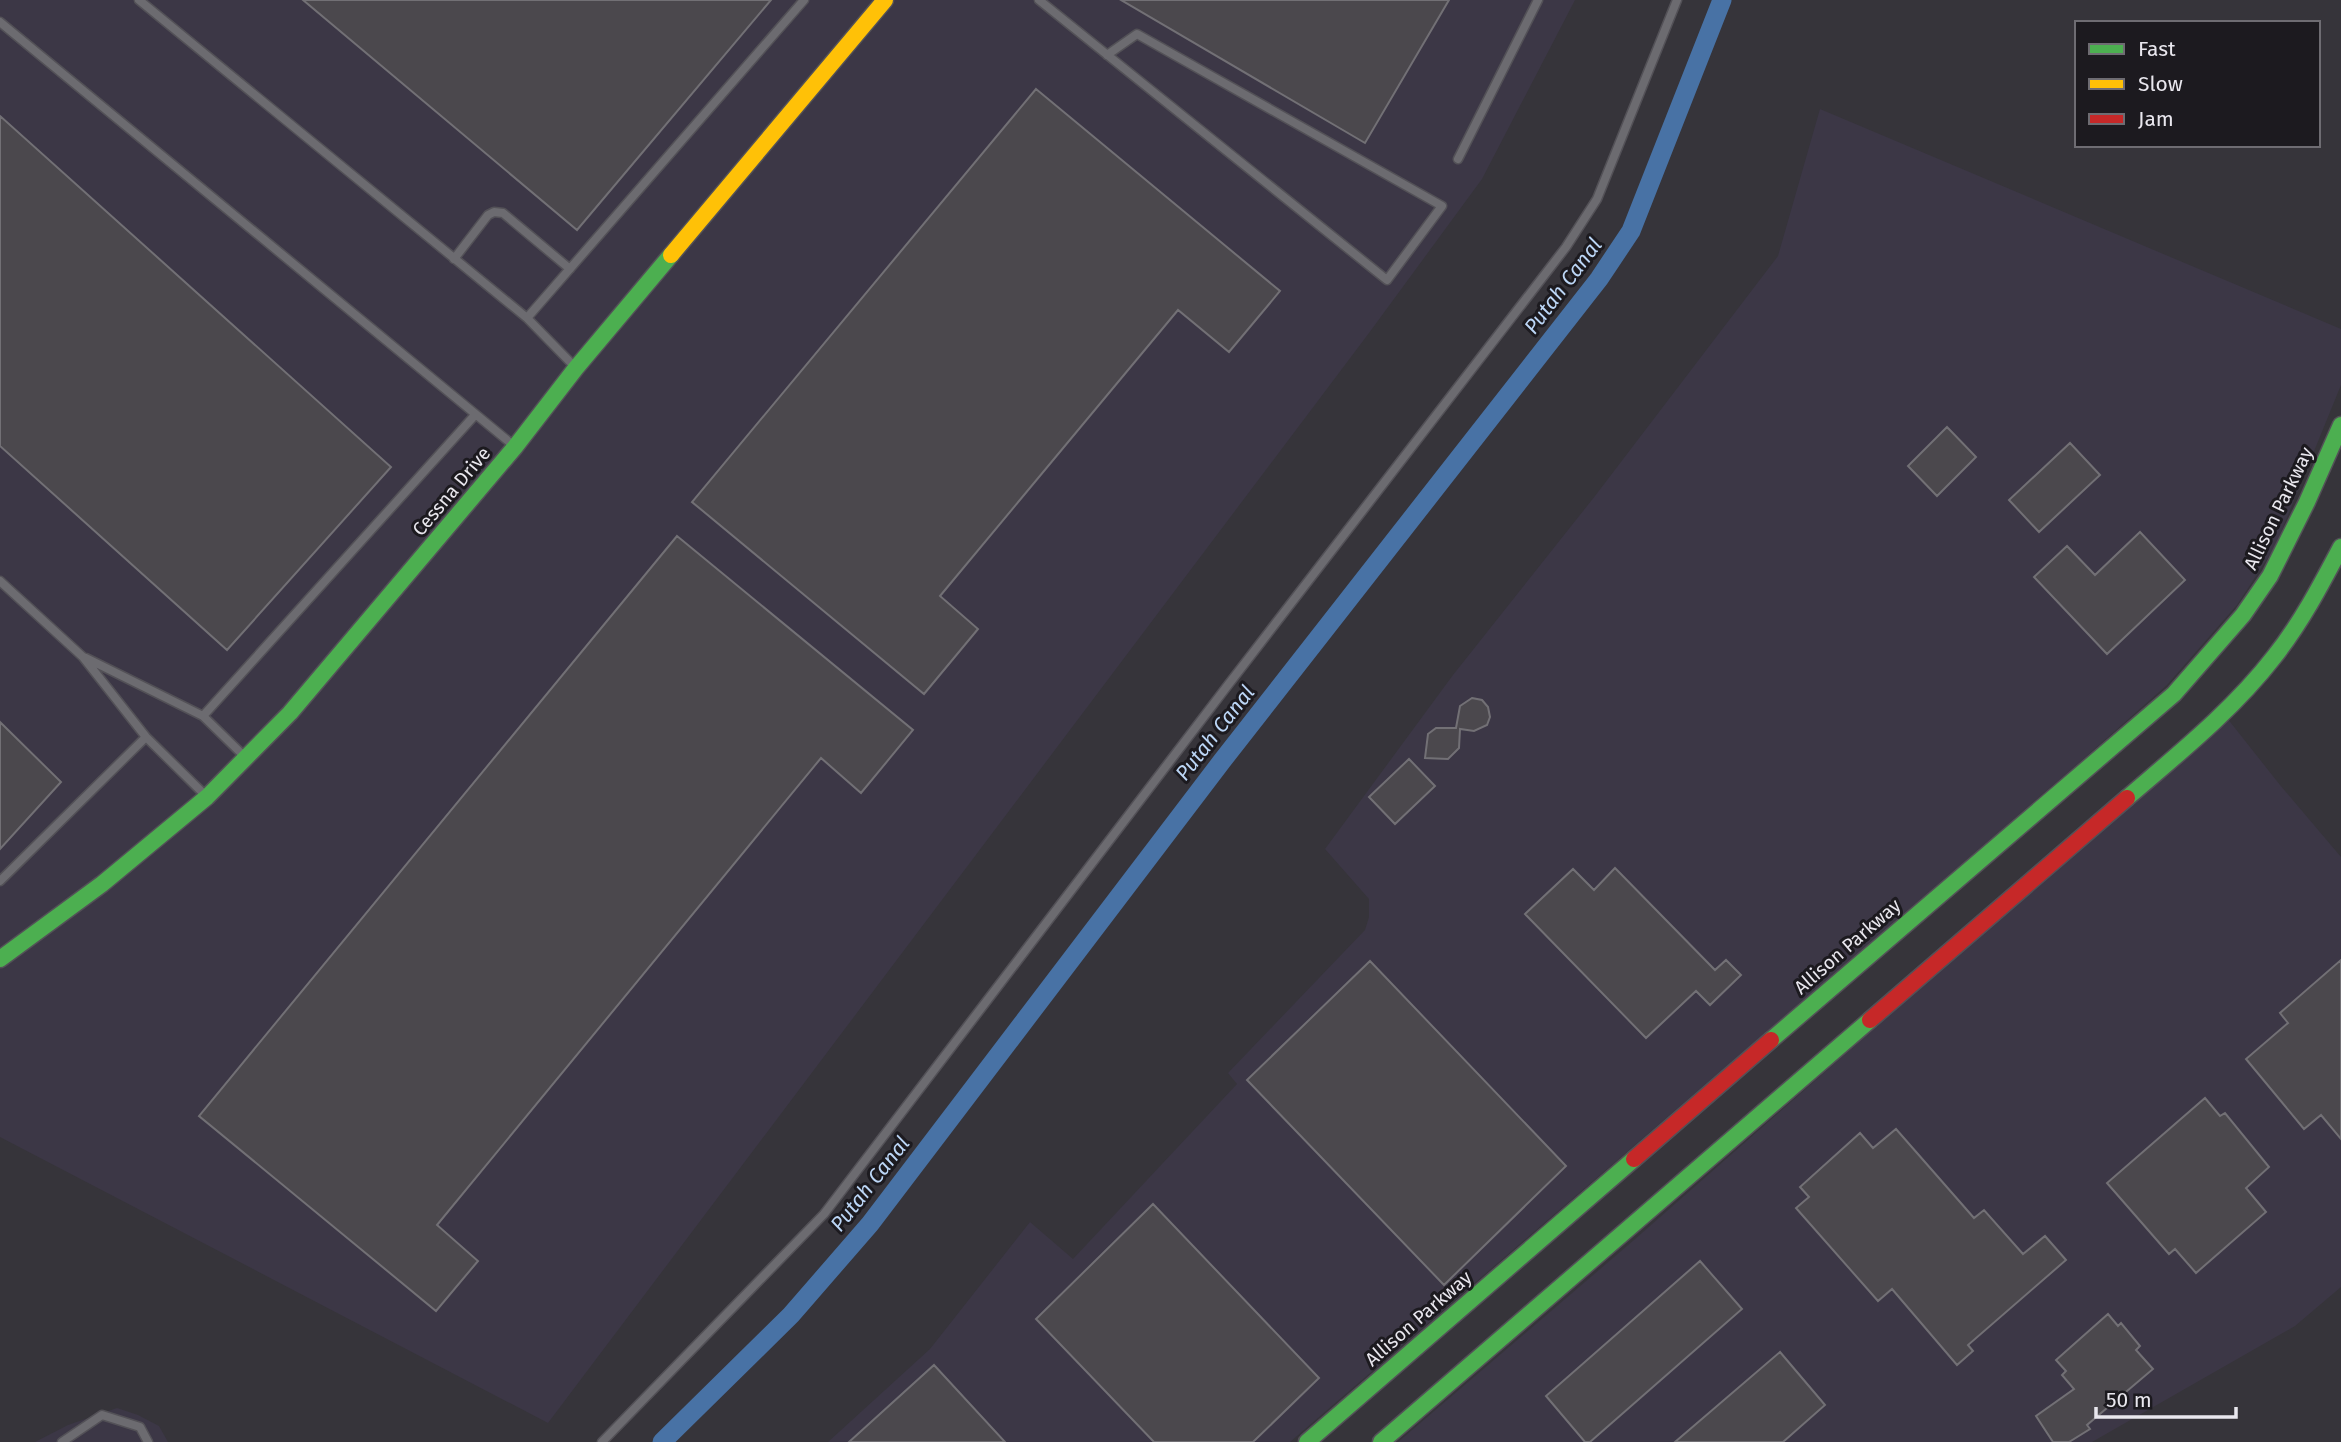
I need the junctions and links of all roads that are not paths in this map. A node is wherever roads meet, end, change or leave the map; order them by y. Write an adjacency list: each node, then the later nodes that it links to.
1 (139, 0): 10 (lane)
2 (804, 0): 11 (lane)
3 (885, 0): 13 (street, Cessna Drive)
4 (1039, 0): 8 (lane)
5 (1538, 0): 9 (lane)
6 (1677, 0): 28 (lane)
7 (0, 22): 14 (lane)
8 (1107, 55): 8 (lane)
9 (1458, 159)
10 (454, 259): 11 (lane); 12 (lane)
11 (570, 269): 12 (lane)
12 (527, 318): 13 (lane)
13 (576, 368): 16 (street, Cessna Drive)
14 (475, 415): 16 (lane); 20 (lane)
15 (2341, 425): 29 (street, Allison Parkway)
16 (515, 447): 22 (street, Cessna Drive)
17 (2341, 547): 30 (street)
18 (0, 581): 19 (lane)
19 (83, 657): 20 (lane); 21 (lane)
20 (203, 716): 22 (lane)
21 (146, 737): 23 (lane); 24 (lane)
22 (247, 758): 23 (street, Cessna Drive)
23 (207, 797): 25 (street, Cessna Drive)
24 (0, 881)
25 (0, 960)
26 (62, 1442): 27 (lane)
27 (148, 1442)
28 (603, 1442)
29 (1307, 1442)
30 (1381, 1442)

